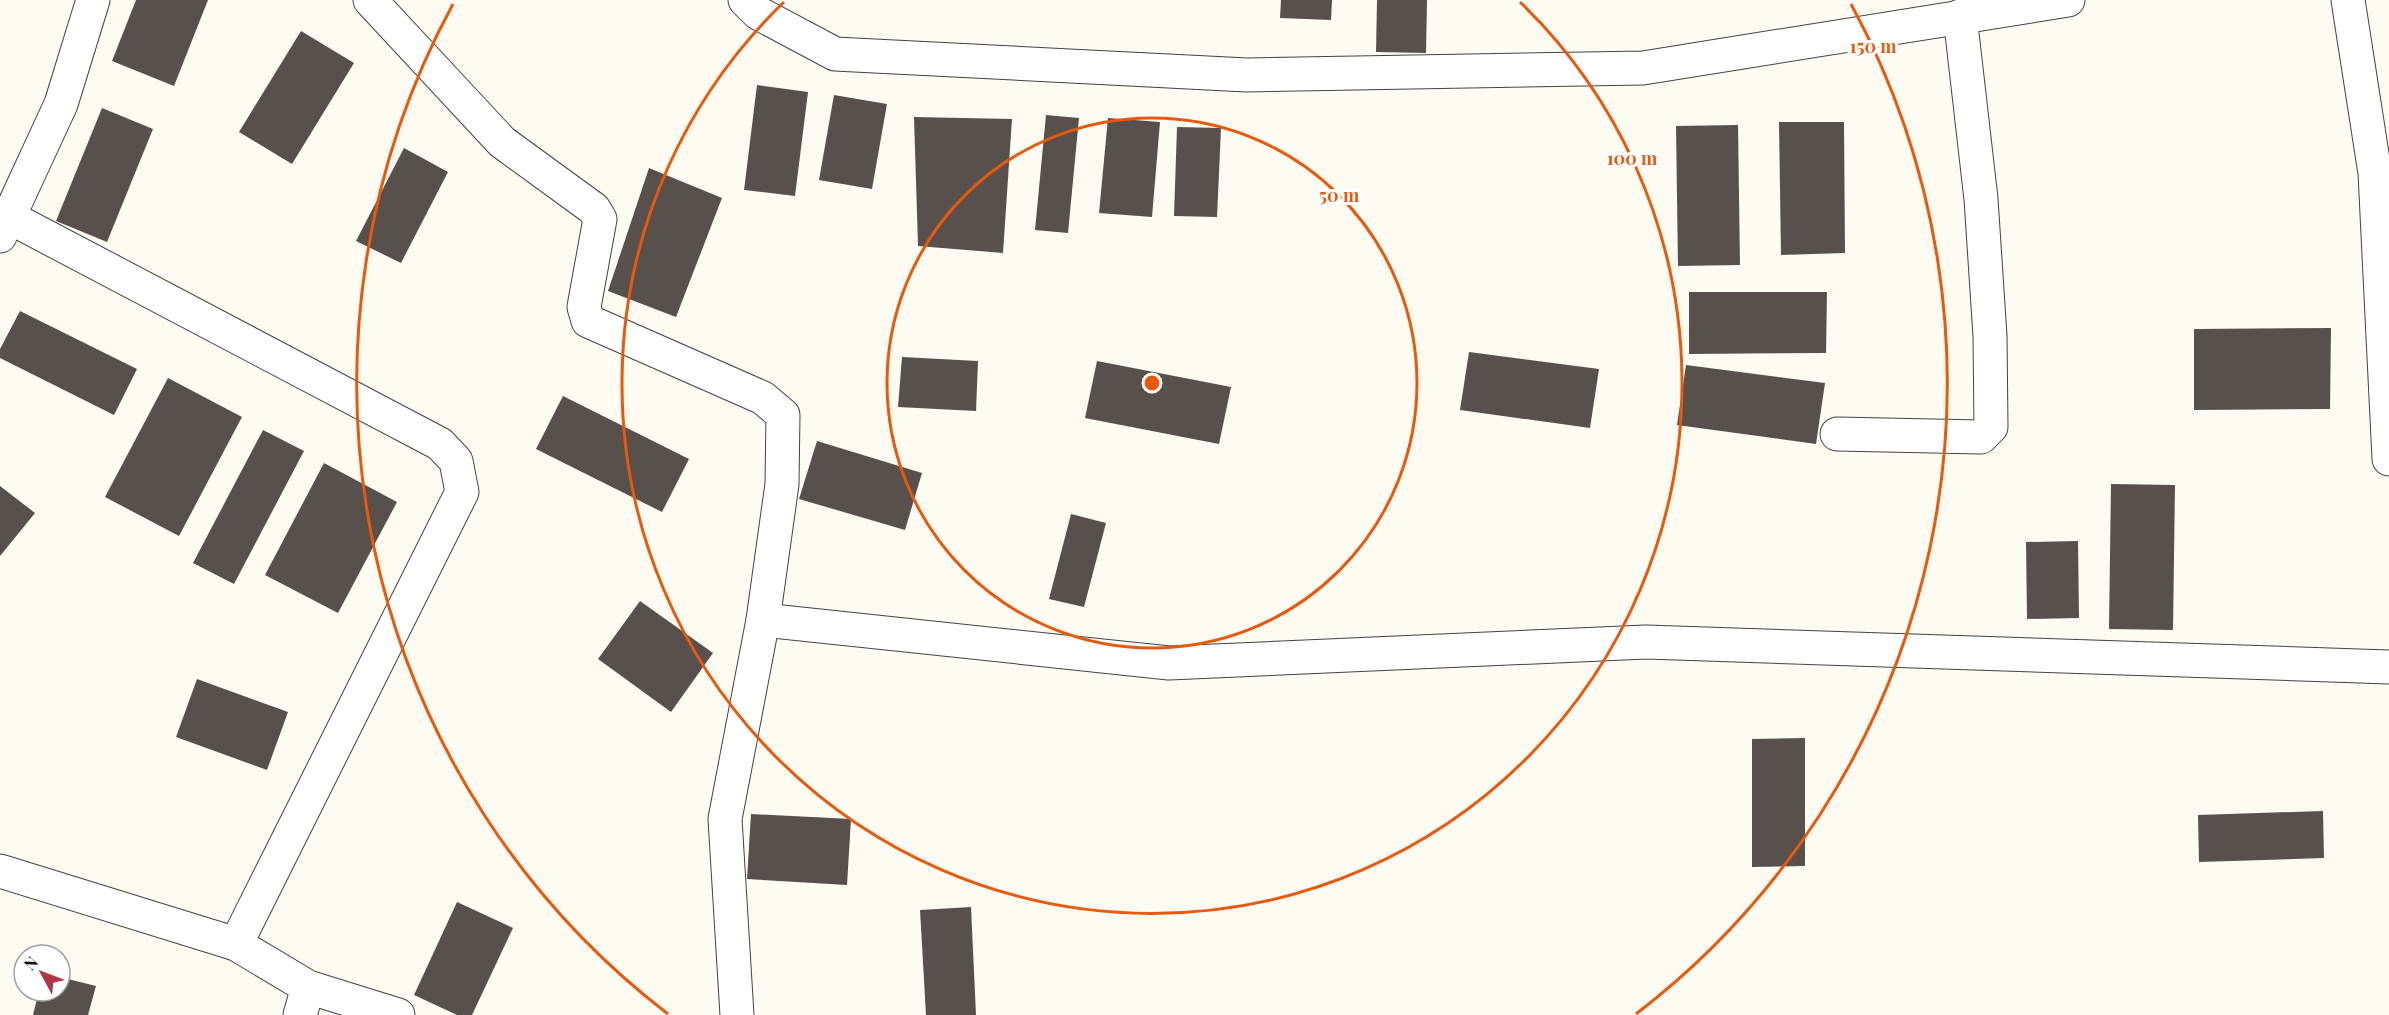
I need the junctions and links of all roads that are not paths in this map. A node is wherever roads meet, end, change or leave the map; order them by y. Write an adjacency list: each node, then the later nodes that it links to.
1 (93, 0): 7 (street)
2 (370, 0): 10 (street)
3 (745, 0): 6 (street)
4 (2068, 0): 6 (street)
5 (2348, 0): 9 (street)
6 (1960, 16): 8 (street)
7 (4, 227): 13 (street)
8 (1837, 434)
9 (2389, 459)
10 (763, 620): 11 (street); 16 (street)
11 (2389, 667)
12 (0, 871): 13 (street)
13 (236, 944): 14 (street)
14 (304, 1001): 15 (street)
15 (398, 1015)
16 (737, 1015)

